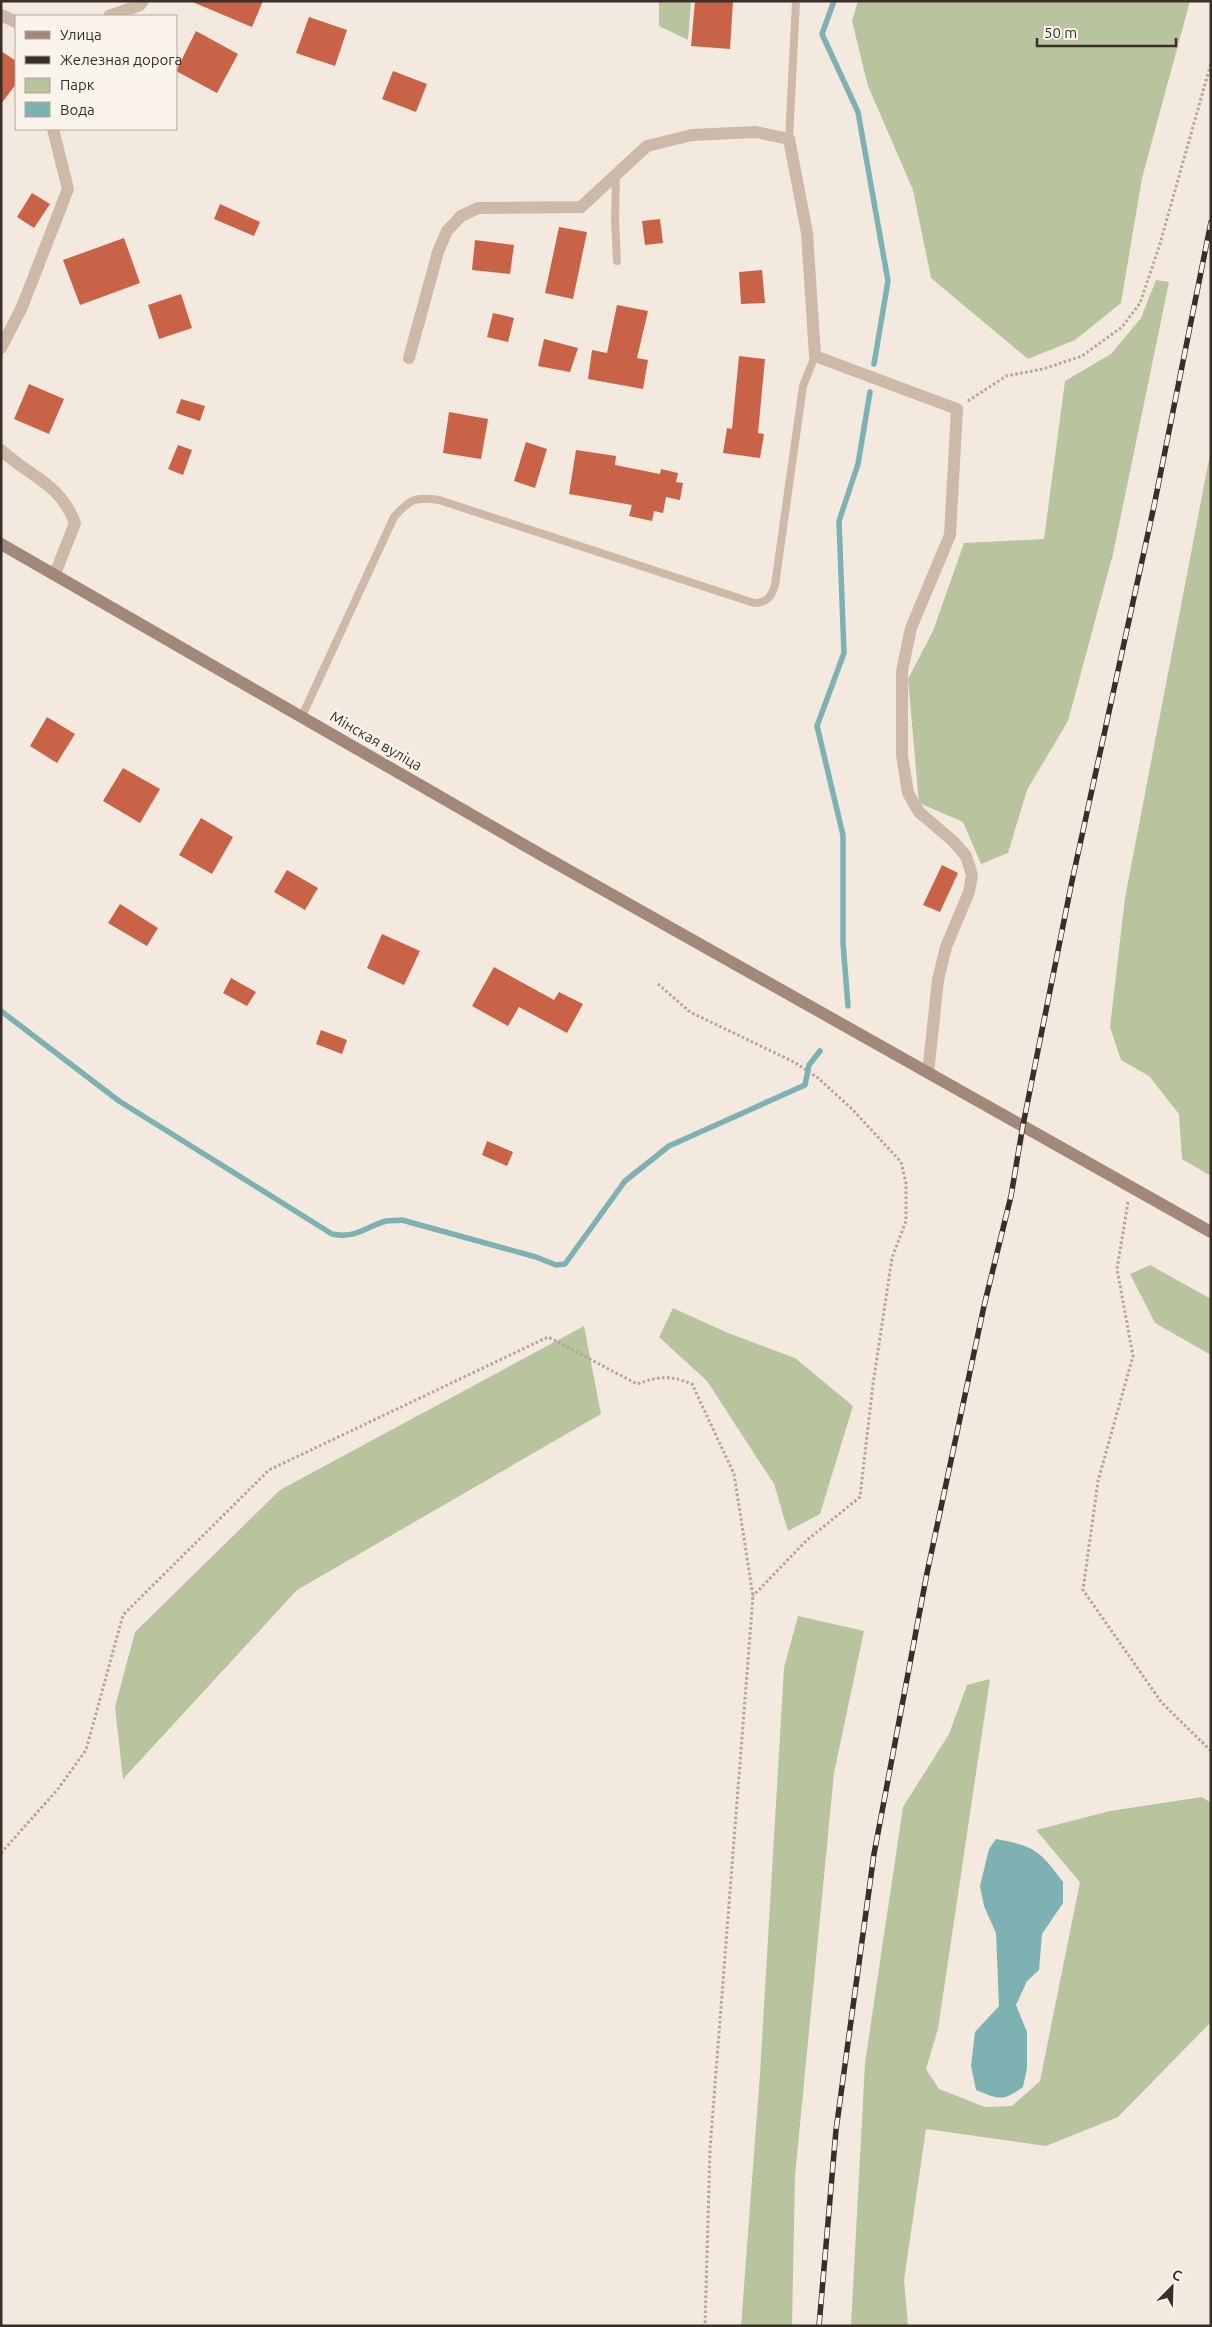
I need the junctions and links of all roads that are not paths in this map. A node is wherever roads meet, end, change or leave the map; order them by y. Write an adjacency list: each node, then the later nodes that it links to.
1 (144, 1): 4 (street)
2 (796, 1): 7 (lane)
3 (1, 15): 5 (street)
4 (112, 15)
5 (15, 22)
6 (53, 130): 10 (street)
7 (788, 139): 8 (street); 11 (street)
8 (616, 175): 9 (lane); 12 (street)
9 (617, 261)
10 (1, 348)
11 (815, 356): 16 (lane); 17 (street)
12 (409, 358)
13 (1, 450): 15 (street)
14 (1, 544): 15 (main road, Мінская вуліца)
15 (54, 574): 16 (main road, Мінская вуліца)
16 (302, 716): 17 (main road, Мінская вуліца)
17 (928, 1072): 18 (main road, Мінская вуліца)
18 (1211, 1232)

